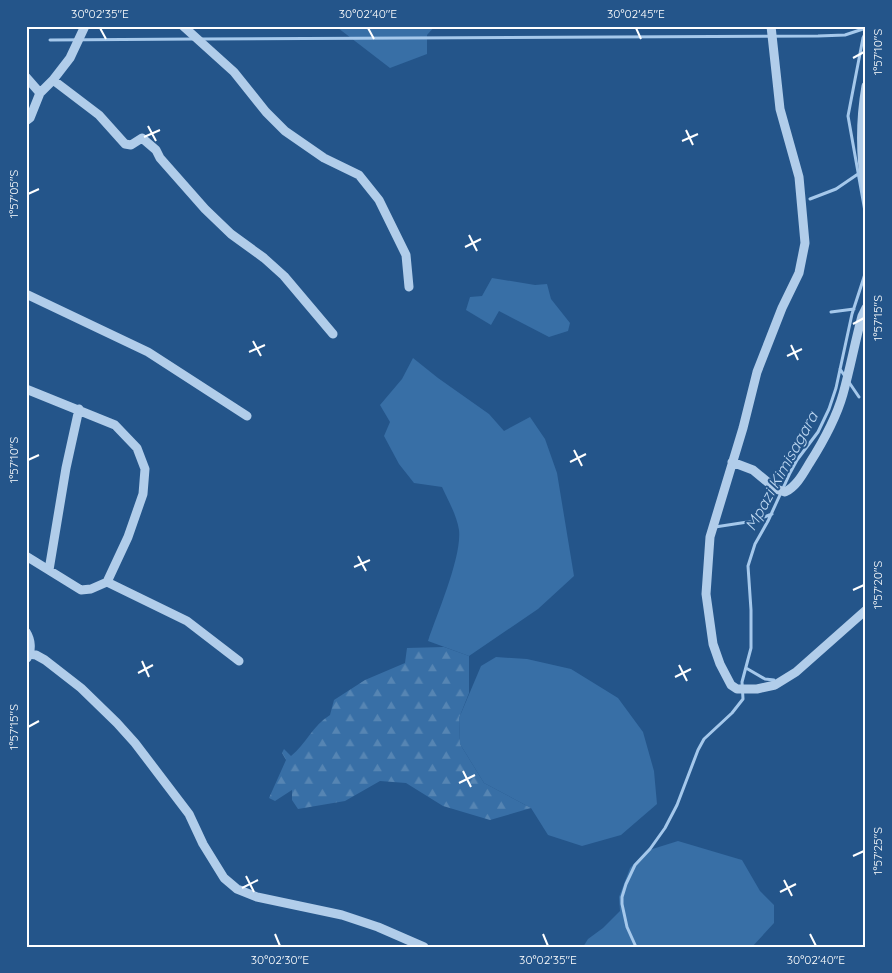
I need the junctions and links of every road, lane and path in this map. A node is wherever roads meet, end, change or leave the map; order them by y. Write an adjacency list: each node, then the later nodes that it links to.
1 (85, 26): 5 (street)
2 (183, 26): 10 (street)
3 (771, 26): 17 (street)
4 (26, 76): 7 (street)
5 (53, 80): 7 (street); 13 (street)
6 (866, 86): 9 (street)
7 (40, 93): 8 (street)
8 (26, 121)
9 (866, 190)
10 (409, 287)
11 (26, 294): 16 (street)
12 (866, 308): 17 (street)
13 (333, 334)
14 (26, 389): 15 (street)
15 (79, 409): 19 (street); 20 (street)
16 (247, 416)
17 (732, 462): 21 (street)
18 (26, 556): 19 (street)
19 (49, 570): 20 (street)
20 (107, 582): 24 (street)
21 (866, 610)
22 (26, 632): 23 (street)
23 (28, 657): 25 (street)
24 (239, 661)
25 (424, 947)

